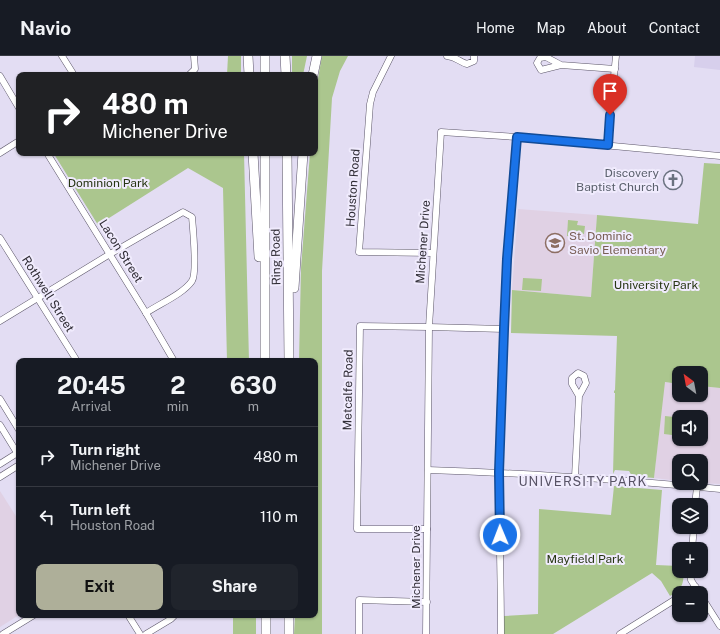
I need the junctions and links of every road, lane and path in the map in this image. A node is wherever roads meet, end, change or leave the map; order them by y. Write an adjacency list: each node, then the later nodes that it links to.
1 (62, 56): 14 (street)
2 (194, 56): 15 (street)
3 (248, 56): 16 (highway)
4 (265, 56): 17 (highway)
5 (285, 56): 18 (highway)
6 (318, 56): 19 (highway)
7 (391, 56): 33 (street, Houston Road)
8 (448, 56): 11 (street)
9 (474, 56): 11 (street)
10 (616, 56): 13 (street)
11 (456, 57)
12 (561, 65): 13 (street)
13 (614, 69): 24 (street)
14 (72, 72)
15 (192, 72)
16 (249, 72)
17 (265, 72)
18 (286, 72)
19 (314, 72)
20 (0, 76): 21 (street)
21 (16, 103)
22 (517, 137): 24 (street, Michener Drive); 33 (street, Michener Drive); 39 (street)
23 (16, 143): 25 (street)
24 (608, 145): 31 (street, Michener Drive)
25 (0, 153)
26 (49, 156): 34 (street, Lacon Street)
27 (253, 156): 40 (highway)
28 (265, 156): 40 (highway, Ring Road)
29 (287, 156): 41 (highway, Ring Road)
30 (303, 156): 41 (highway)
31 (720, 156)
32 (0, 238): 35 (street, Rothwell Street)
33 (433, 253): 38 (street, Michener Drive)
34 (110, 254): 35 (street); 36 (street, Lacon Street); 36 (street)
35 (37, 298): 37 (street); 42 (street, Rothwell Street)
36 (146, 313): 43 (street, Lacon Street)
37 (0, 321)
38 (429, 326): 39 (street, Metcalfe Road); 52 (street, Michener Drive); 59 (street, Metcalfe Road)
39 (504, 329): 53 (street)
40 (265, 357)
41 (289, 357)
42 (75, 358)
43 (172, 358)
44 (579, 396): 54 (street)
45 (0, 399): 47 (street)
46 (0, 425): 48 (street)
47 (16, 425)
48 (16, 450)
49 (16, 454): 50 (street)
50 (0, 464)
51 (16, 467): 55 (street)
52 (428, 470): 53 (street); 59 (street, Michener Drive)
53 (499, 472): 54 (street); 76 (street)
54 (575, 476): 56 (street)
55 (0, 477)
56 (672, 485)
57 (708, 488): 58 (street)
58 (720, 489)
59 (427, 529): 61 (street, Michener Drive)
60 (672, 601): 77 (street)
61 (427, 602): 74 (street); 75 (street, Michener Drive)
62 (708, 607): 68 (street)
63 (29, 618): 69 (street)
64 (130, 618): 70 (street)
65 (172, 618): 71 (street)
66 (266, 618): 72 (highway)
67 (289, 618): 73 (highway)
68 (720, 626)
69 (3, 634)
70 (140, 634)
71 (146, 634)
72 (266, 634)
73 (289, 634)
74 (359, 634)
75 (426, 634)
76 (501, 634)
77 (620, 634)

